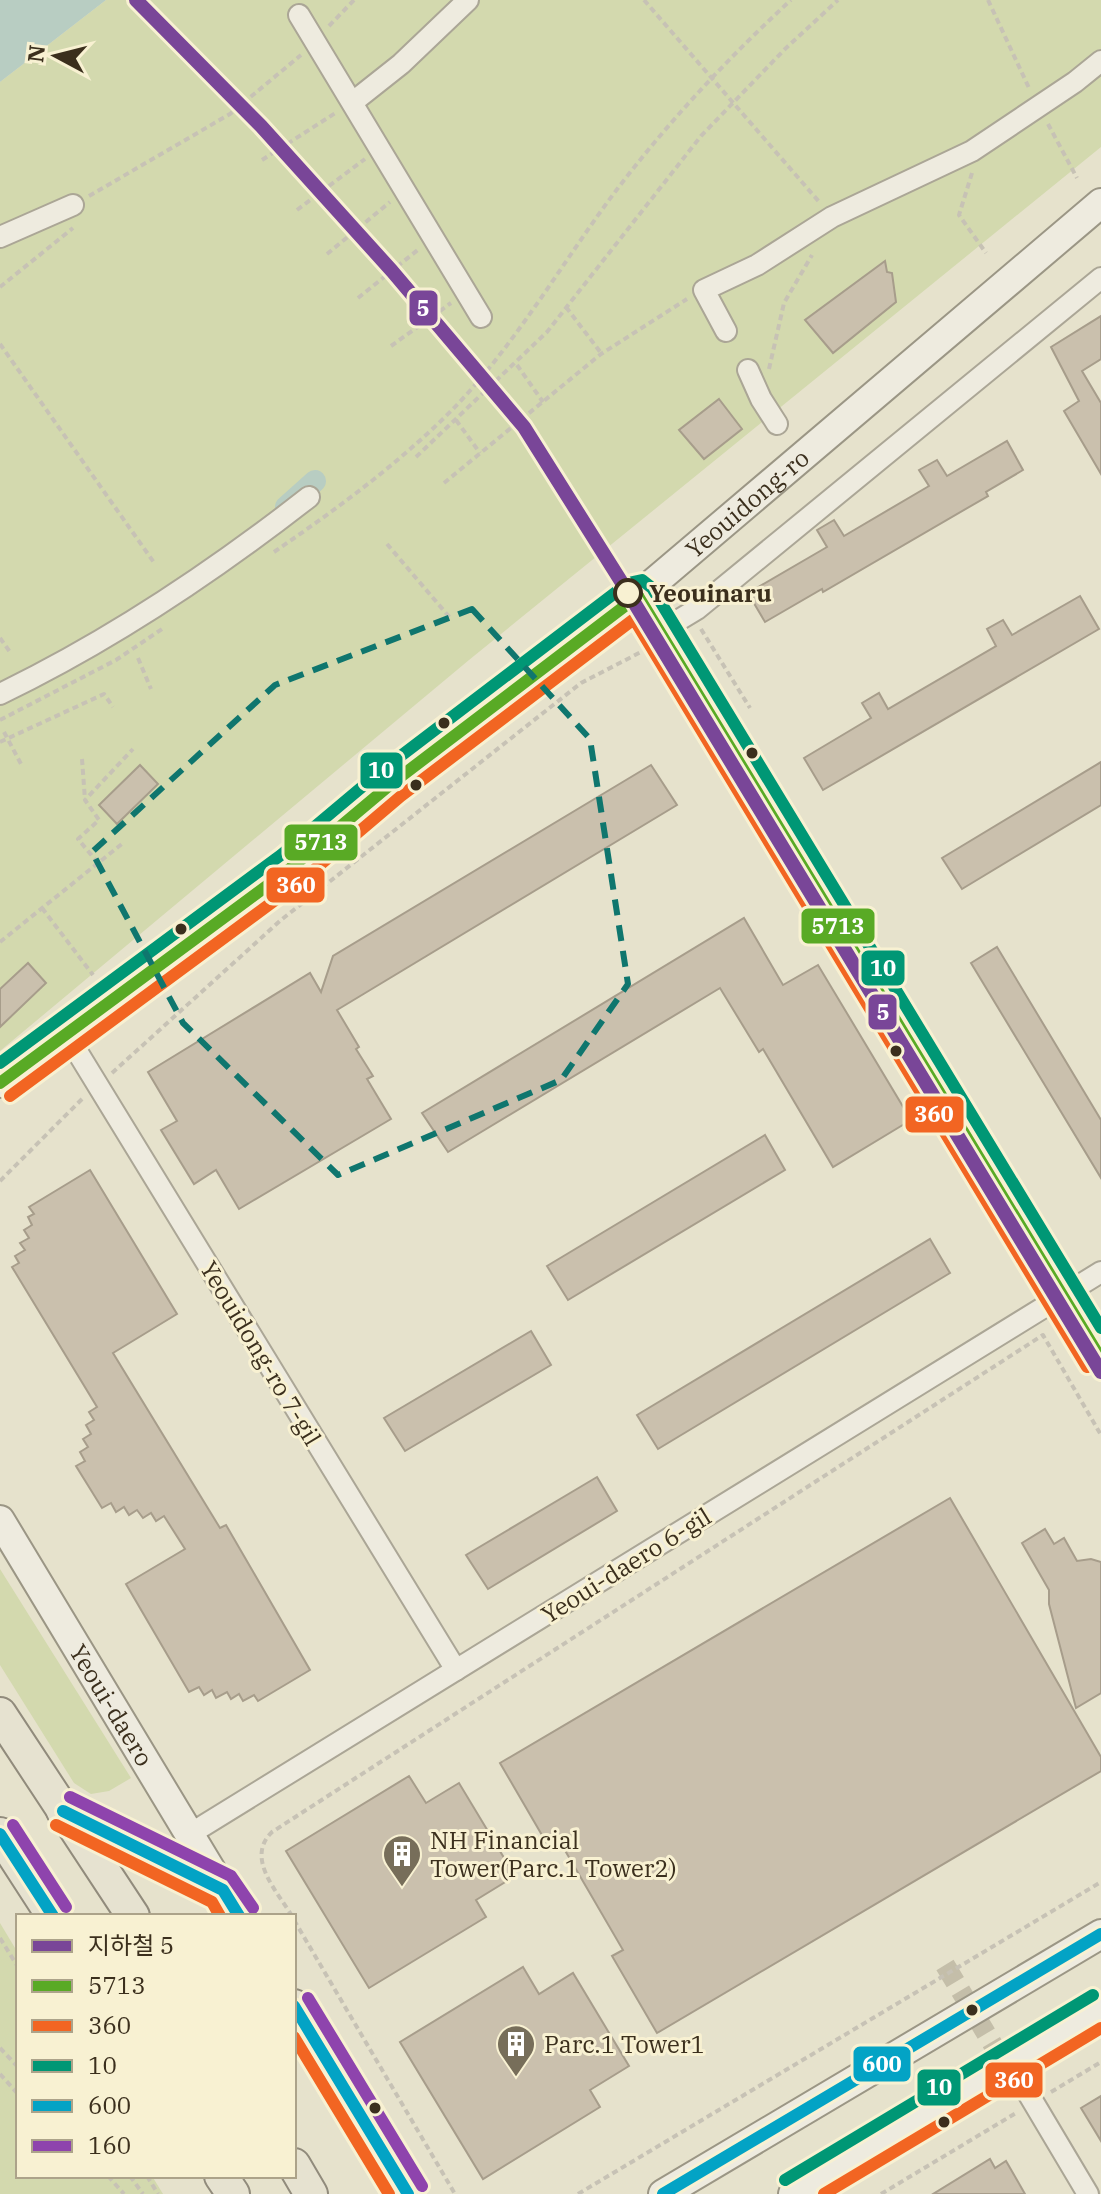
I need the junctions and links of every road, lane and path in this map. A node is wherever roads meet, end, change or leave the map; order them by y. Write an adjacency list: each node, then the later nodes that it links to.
1 (354, 0): 8 (path)
2 (468, 0): 11 (street)
3 (644, 0): 10 (path)
4 (791, 0): 10 (path)
5 (838, 0): 12 (path)
6 (988, 0): 13 (path)
7 (299, 15): 8 (street)
8 (315, 41): 11 (street); 20 (path)
9 (1101, 61): 13 (street)
10 (712, 78): 12 (path); 38 (path)
11 (353, 102): 14 (street); 16 (path)
12 (734, 102): 22 (path); 33 (path)
13 (1037, 106): 15 (street); 17 (path)
14 (380, 148): 18 (street); 21 (path)
15 (972, 151): 22 (street); 26 (path)
16 (262, 160)
17 (1077, 178)
18 (405, 190): 25 (street); 27 (path)
19 (1101, 203): 52 (main road, Yeouidong-ro)
20 (73, 205): 24 (street)
21 (297, 210)
22 (832, 217): 30 (street); 42 (path)
23 (73, 229): 29 (path)
24 (0, 237)
25 (433, 237): 31 (street); 32 (path)
26 (986, 253)
27 (327, 254)
28 (1101, 278): 53 (street)
29 (0, 287)
30 (704, 290): 35 (street); 39 (path)
31 (466, 292): 34 (street); 37 (path)
32 (358, 298)
33 (566, 307): 39 (path); 40 (path)
34 (481, 317)
35 (726, 331)
36 (0, 344): 51 (path)
37 (391, 346)
38 (502, 349)
39 (601, 354): 43 (path)
40 (516, 364): 43 (path); 44 (path)
41 (748, 370): 42 (street)
42 (761, 399): 45 (street)
43 (543, 402): 46 (path)
44 (456, 420): 46 (path); 47 (path)
45 (777, 424)
46 (480, 453): 48 (path)
47 (416, 457)
48 (444, 483)
49 (309, 497): 60 (street)
50 (387, 544): 54 (path)
51 (155, 564)
52 (638, 596): 56 (main road); 75 (main road, Yeouidong-ro)
53 (703, 604): 56 (street); 62 (path)
54 (451, 619)
55 (0, 638): 57 (path)
56 (650, 642): 77 (path); 80 (main road)
57 (10, 652)
58 (138, 658): 59 (path)
59 (151, 689)
60 (0, 694)
61 (113, 707): 64 (path)
62 (750, 708)
63 (4, 732): 64 (path)
64 (8, 738): 65 (path); 68 (path)
65 (0, 742)
66 (133, 749): 69 (path)
67 (82, 759): 69 (path)
68 (21, 764)
69 (85, 800): 71 (path)
70 (123, 843): 71 (path)
71 (98, 863): 72 (path)
72 (42, 908): 73 (path); 74 (path)
73 (0, 942)
74 (93, 975)
75 (67, 1035): 76 (main road, Yeouidong-ro); 77 (street, Yeouidong-ro 7-gil)
76 (0, 1083)
77 (98, 1085): 78 (path); 84 (street, Yeouidong-ro 7-gil)
78 (0, 1181)
79 (1101, 1272): 80 (street, Yeoui-daero 6-gil)
80 (1063, 1297): 81 (main road); 84 (street, Yeoui-daero 6-gil)
81 (1101, 1359)
82 (1101, 1435): 93 (path)
83 (0, 1520): 88 (main road, Yeoui-daero)
84 (456, 1670): 88 (street, Yeoui-daero 6-gil)
85 (0, 1714): 86 (main road)
86 (63, 1811): 90 (main road, Yeoui-daero); 92 (main road)
87 (0, 1834): 91 (main road)
88 (190, 1834): 90 (main road, Yeoui-daero)
89 (1101, 1882): 113 (path)
90 (231, 1903)
91 (52, 1914)
92 (132, 1914)
93 (291, 1914)
94 (296, 1923): 112 (path)
95 (1101, 1934): 114 (main road)
96 (0, 1938): 97 (path)
97 (16, 1964)
98 (296, 2009): 111 (main road)
99 (1101, 2009): 102 (main road)
100 (0, 2048): 103 (path)
101 (1101, 2062): 106 (path)
102 (1010, 2063): 106 (street); 115 (main road)
103 (16, 2065)
104 (0, 2074): 105 (path)
105 (16, 2092)
106 (1033, 2102): 116 (path); 117 (street)
107 (296, 2168): 110 (main road)
108 (110, 2178): 109 (path)
109 (124, 2194)
110 (311, 2194)
111 (408, 2194)
112 (455, 2194)
113 (578, 2194)
114 (663, 2194)
115 (793, 2194)
116 (881, 2194)
117 (1088, 2194)

